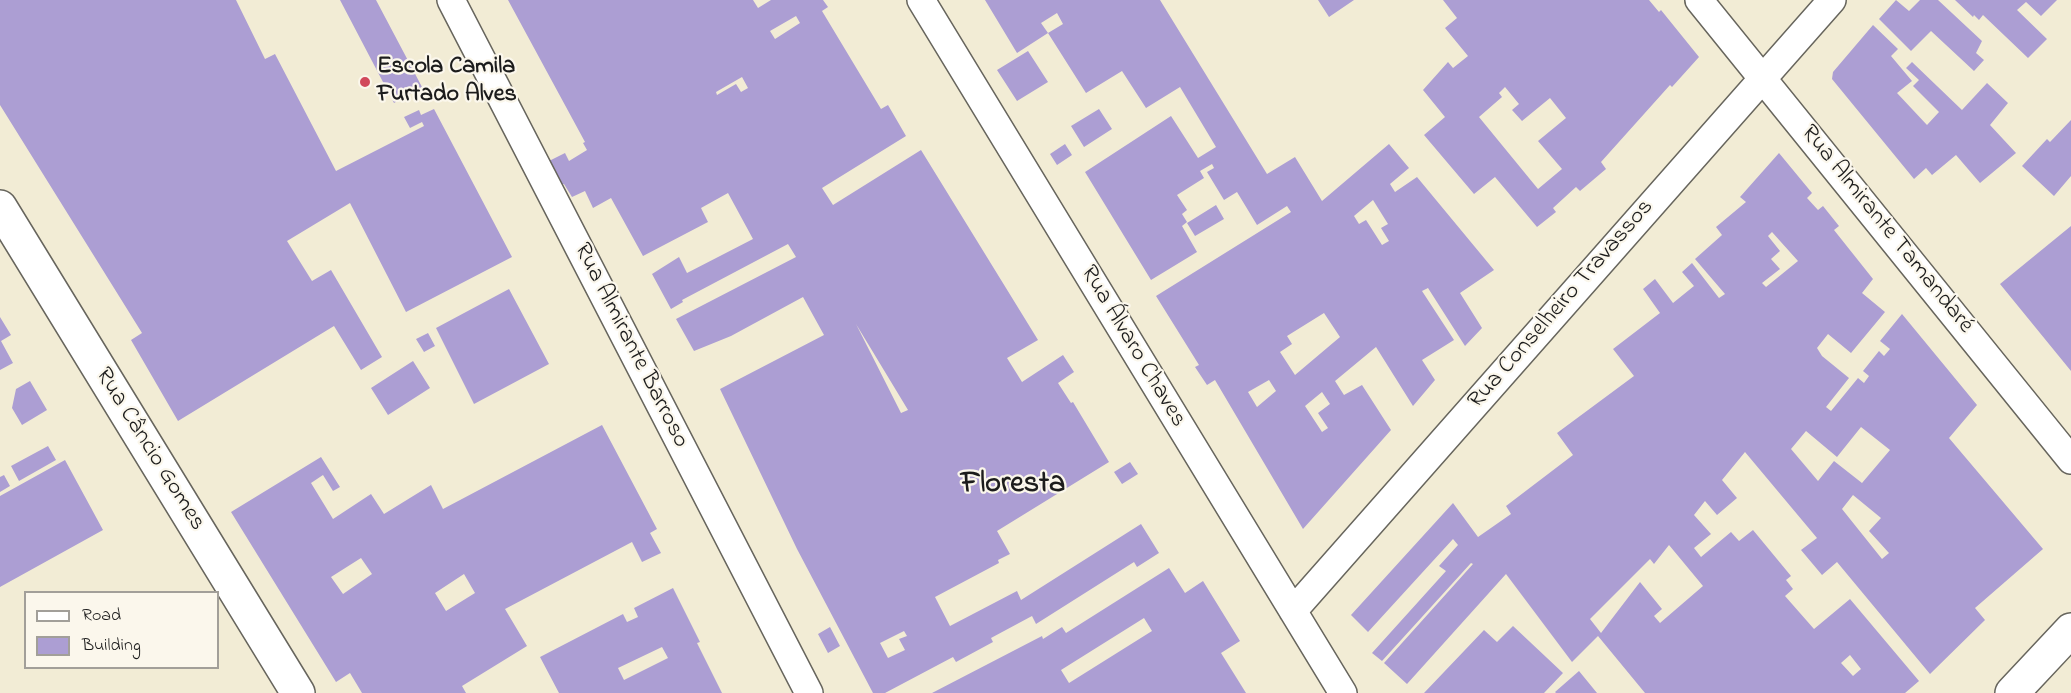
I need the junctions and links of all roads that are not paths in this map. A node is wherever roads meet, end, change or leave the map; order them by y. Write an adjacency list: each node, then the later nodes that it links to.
1 (451, 0): 11 (street, Rua Almirante Barroso)
2 (921, 0): 8 (street, Rua Álvaro Chaves)
3 (1699, 0): 5 (street, Rua Almirante Tamandaré)
4 (1832, 0): 5 (street, Rua Conselheiro Travassos)
5 (1763, 77): 7 (street, Rua Almirante Tamandaré); 8 (street, Rua Conselheiro Travassos)
6 (0, 207): 10 (street, Rua Câncio Gomes)
7 (2071, 460)
8 (1293, 611): 12 (street, Rua Álvaro Chaves)
9 (2071, 630): 13 (street)
10 (298, 693)
11 (809, 693)
12 (1343, 693)
13 (2012, 693)

